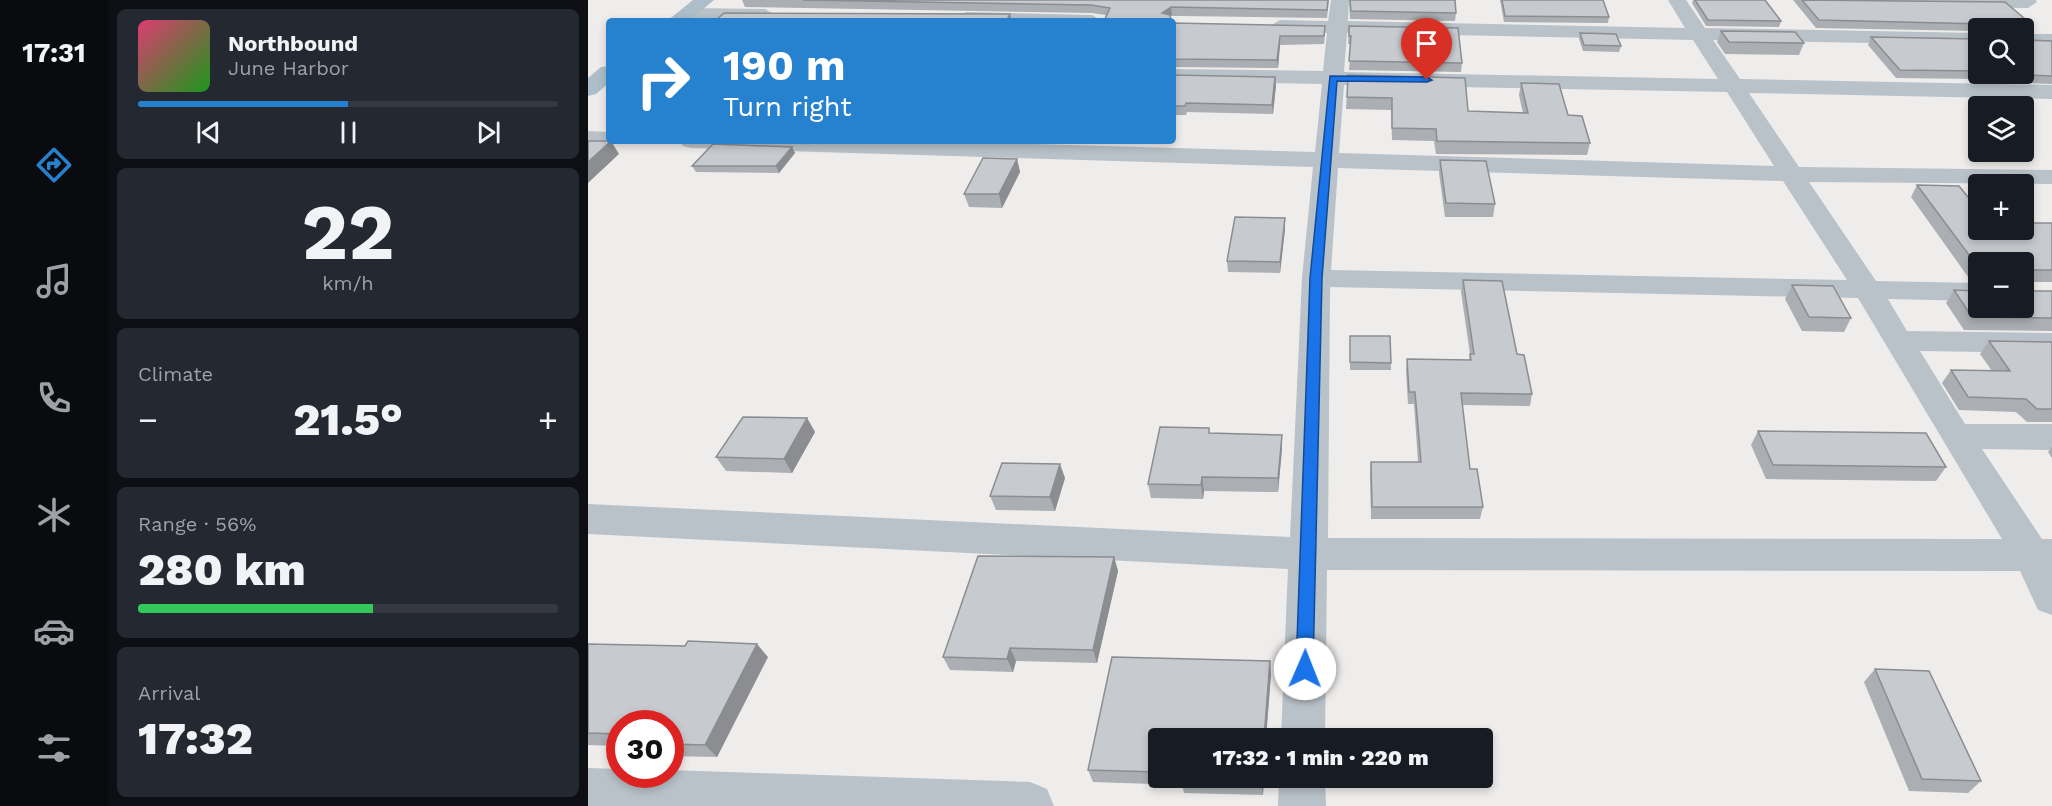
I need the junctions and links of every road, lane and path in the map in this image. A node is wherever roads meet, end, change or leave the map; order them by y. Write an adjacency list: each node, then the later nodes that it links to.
1 (705, 0): 7 (main road)
2 (1677, 0): 9 (street)
3 (1827, 0): 4 (street)
4 (2032, 4)
5 (1339, 14): 8 (street); 9 (street); 15 (street)
6 (782, 16): 7 (street)
7 (682, 18)
8 (1255, 26)
9 (1698, 34): 10 (street); 16 (street)
10 (1968, 39)
11 (2034, 40): 12 (street)
12 (2052, 40)
13 (606, 74): 17 (main road)
14 (1176, 75): 15 (street)
15 (1333, 78): 16 (street); 22 (street)
16 (1732, 86): 18 (street); 23 (street)
17 (588, 89)
18 (2052, 92)
19 (588, 138): 20 (street)
20 (606, 138)
21 (791, 144): 22 (street)
22 (1326, 160): 23 (street); 25 (street)
23 (1791, 174): 24 (street); 26 (street)
24 (2052, 177)
25 (1316, 278): 26 (street); 33 (street)
26 (1868, 291): 27 (street); 28 (street)
27 (1968, 292)
28 (1898, 341): 29 (street); 30 (street)
29 (2052, 343)
30 (1955, 436): 31 (street); 34 (street)
31 (2052, 437)
32 (588, 519): 33 (street)
33 (1307, 554): 34 (street); 36 (street)
34 (2042, 555): 35 (street)
35 (2052, 598)
36 (1303, 728)
37 (1302, 788): 40 (street)
38 (588, 791): 39 (street)
39 (1030, 806)
40 (1302, 806)

